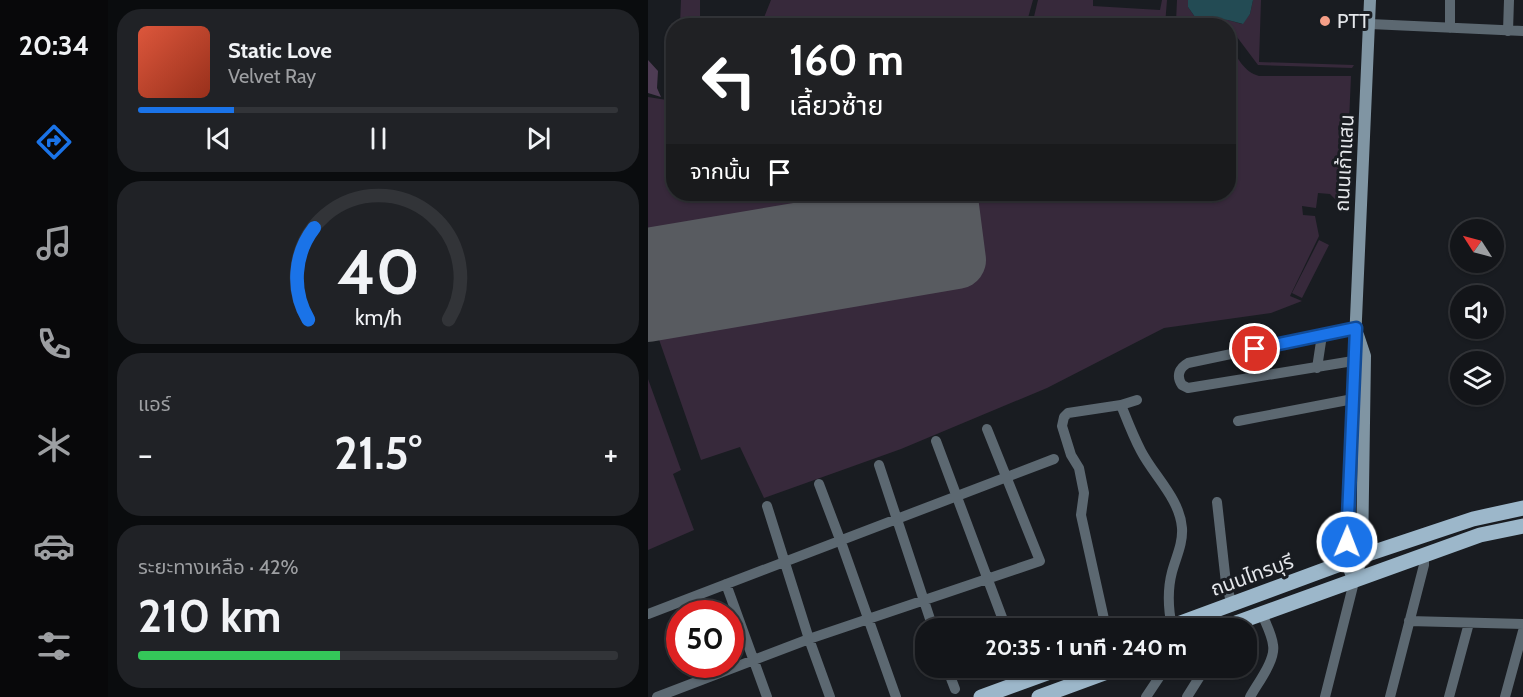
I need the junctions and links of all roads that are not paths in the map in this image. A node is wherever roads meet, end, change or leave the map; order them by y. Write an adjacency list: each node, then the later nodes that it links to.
1 (1370, 0): 4 (main road, ถนนเก้าแสน)
2 (1450, 0): 5 (street)
3 (1509, 0): 6 (street)
4 (1370, 24): 5 (street); 8 (main road, ถนนเก้าแสน)
5 (1450, 28): 6 (street)
6 (1508, 31): 7 (street)
7 (1523, 31)
8 (1356, 328): 9 (street); 10 (main road, ถนนเก้าแสน); 30 (main road, ถนนเก้าแสน)
9 (1322, 335): 11 (street); 11 (street)
10 (1353, 361): 11 (street); 12 (main road, ถนนเก้าแสน)
11 (1317, 368)
12 (1353, 399): 15 (street); 32 (main road, ถนนเก้าแสน)
13 (1137, 400): 14 (street)
14 (1121, 405): 42 (street); 43 (street)
15 (1238, 421)
16 (987, 429): 20 (street)
17 (936, 441): 22 (street)
18 (1054, 459): 20 (street)
19 (879, 465): 26 (street)
20 (1008, 478): 22 (street); 33 (street)
21 (819, 484): 28 (street)
22 (956, 498): 26 (street); 33 (street)
23 (1217, 502): 37 (street)
24 (767, 506): 31 (street)
25 (1523, 508): 30 (main road, ถนนไทรบุรี)
26 (898, 520): 28 (street); 36 (street)
27 (1523, 526): 29 (main road, ถนนไทรบุรี)
28 (842, 542): 31 (street); 46 (street)
29 (1424, 554): 34 (main road, ถนนไทรบุรี); 47 (street)
30 (1362, 556): 32 (main road, ถนนไทรบุรี); 34 (main road, ถนนเก้าแสน)
31 (784, 562): 35 (street); 51 (street)
32 (1347, 563): 34 (main road); 37 (main road, ถนนไทรบุรี)
33 (987, 579): 36 (street); 41 (street)
34 (1354, 582): 39 (main road, ถนนไทรบุรี); 68 (street)
35 (726, 584): 38 (street); 52 (street)
36 (923, 601): 40 (street); 46 (street)
37 (1232, 605): 44 (main road, ถนนไทรบุรี)
38 (648, 614)
39 (1262, 614): 45 (main road, ถนนไทรบุรี); 67 (street)
40 (929, 618)
41 (1002, 618)
42 (1104, 618)
43 (1169, 618)
44 (1197, 618)
45 (1251, 618)
46 (868, 620): 51 (street); 62 (street)
47 (1410, 621): 48 (street); 69 (street)
48 (1469, 623): 49 (street); 70 (street)
49 (1523, 624)
50 (1523, 631): 71 (street)
51 (809, 639): 52 (street); 61 (street)
52 (752, 661): 59 (street); 60 (street)
53 (950, 678): 58 (street)
54 (1033, 678): 63 (main road)
55 (1091, 678): 64 (main road)
56 (1160, 678): 65 (street)
57 (1199, 678): 66 (street)
58 (954, 689)
59 (657, 697)
60 (767, 697)
61 (830, 697)
62 (896, 697)
63 (981, 697)
64 (1039, 697)
65 (1146, 697)
66 (1188, 697)
67 (1250, 697)
68 (1325, 697)
69 (1390, 697)
70 (1449, 697)
71 (1505, 697)

